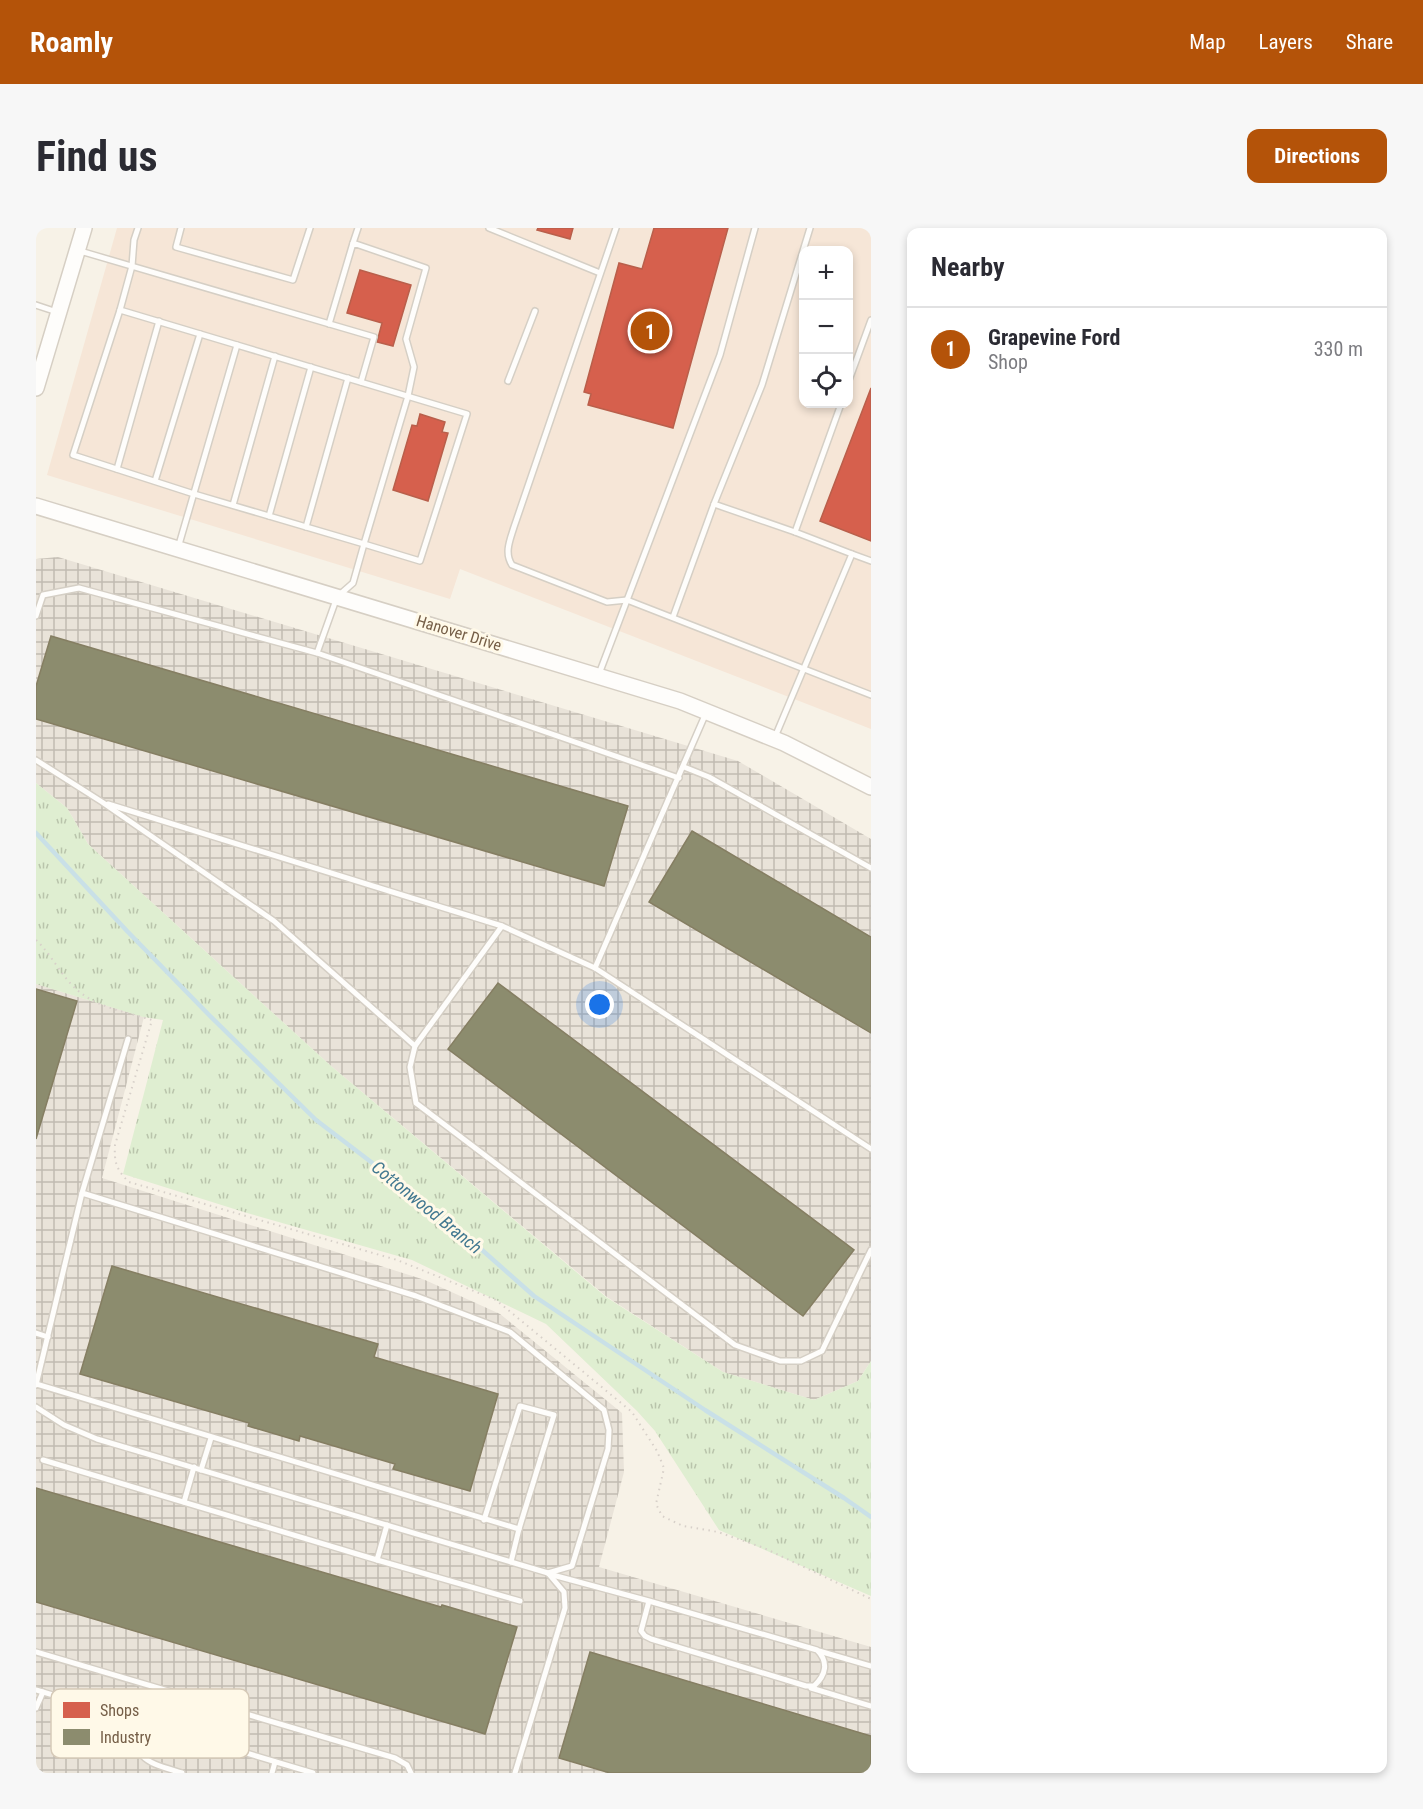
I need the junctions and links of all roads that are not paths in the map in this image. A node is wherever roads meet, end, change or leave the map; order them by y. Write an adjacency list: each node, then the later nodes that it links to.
1 (84, 228): 11 (street)
2 (138, 228): 12 (lane)
3 (181, 228): 4 (lane)
4 (310, 228)
5 (358, 228): 10 (lane)
6 (489, 228): 13 (lane)
7 (616, 228): 13 (lane)
8 (755, 228): 46 (lane)
9 (810, 228): 35 (lane)
10 (353, 243): 20 (lane); 30 (lane)
11 (77, 250): 12 (lane); 17 (street)
12 (132, 266): 15 (lane); 20 (lane)
13 (600, 273): 46 (lane)
14 (36, 305): 17 (lane)
15 (120, 310): 19 (lane); 32 (lane)
16 (535, 311): 27 (lane)
17 (59, 312): 29 (street)
18 (871, 320): 25 (lane)
19 (159, 321): 21 (lane); 32 (lane)
20 (330, 324): 28 (lane)
21 (200, 334): 22 (lane); 33 (lane)
22 (237, 345): 23 (lane); 34 (lane)
23 (275, 356): 24 (lane); 36 (lane)
24 (311, 367): 26 (lane); 38 (lane)
25 (853, 372)
26 (348, 378): 28 (lane); 39 (lane)
27 (507, 381)
28 (361, 382): 30 (lane)
29 (36, 388)
30 (408, 396): 41 (lane); 41 (lane)
31 (840, 408): 40 (lane)
32 (117, 469): 33 (lane)
33 (155, 481): 34 (lane)
34 (194, 494): 36 (lane); 42 (lane)
35 (714, 504): 40 (lane); 48 (lane)
36 (233, 505): 38 (lane)
37 (36, 506): 42 (street, Hanover Drive)
38 (269, 516): 39 (lane)
39 (306, 527): 41 (lane)
40 (795, 532): 43 (lane)
41 (364, 544): 45 (lane)
42 (178, 549): 45 (street, Hanover Drive)
43 (852, 554): 44 (lane); 50 (lane)
44 (871, 561)
45 (337, 597): 49 (lane); 51 (street, Hanover Drive)
46 (627, 600): 48 (lane); 51 (lane)
47 (36, 616): 49 (lane)
48 (673, 617): 50 (lane)
49 (317, 653): 57 (lane)
50 (805, 668): 52 (lane); 54 (lane)
51 (598, 675): 53 (street, Hanover Drive)
52 (871, 695)
53 (707, 712): 54 (street, Hanover Drive); 56 (lane)
54 (774, 739): 58 (street, Hanover Drive)
55 (36, 760): 59 (lane)
56 (684, 767): 57 (lane); 60 (lane)
57 (679, 778): 62 (lane)
58 (871, 787)
59 (102, 802): 61 (lane); 64 (lane)
60 (871, 868)
61 (502, 926): 62 (lane); 64 (lane)
62 (595, 968): 65 (lane)
63 (128, 1039): 66 (lane)
64 (415, 1046): 67 (lane)
65 (871, 1149)
66 (82, 1193): 69 (lane); 82 (lane)
67 (871, 1250)
68 (36, 1333): 69 (lane)
69 (48, 1337): 70 (lane)
70 (36, 1385): 72 (lane)
71 (36, 1407): 74 (lane)
72 (210, 1438): 75 (lane); 77 (lane)
73 (43, 1460): 76 (lane)
74 (194, 1467): 75 (lane); 76 (lane)
75 (201, 1470): 78 (lane)
76 (184, 1502): 80 (lane)
77 (484, 1520): 79 (lane); 79 (lane)
78 (387, 1525): 80 (lane); 81 (lane)
79 (519, 1529): 81 (lane)
80 (377, 1560): 83 (lane)
81 (511, 1562): 82 (lane)
82 (548, 1573): 84 (lane); 103 (lane)
83 (520, 1601)
84 (649, 1601): 85 (lane); 88 (lane)
85 (817, 1650): 87 (lane); 88 (lane)
86 (36, 1652): 89 (lane)
87 (871, 1666)
88 (806, 1686): 93 (lane)
89 (161, 1689)
90 (36, 1690): 91 (lane)
91 (43, 1692): 92 (lane); 94 (lane)
92 (51, 1694)
93 (871, 1706)
94 (36, 1707)
95 (249, 1715): 102 (lane)
96 (249, 1754): 98 (lane)
97 (144, 1758): 99 (lane)
98 (275, 1762): 100 (lane); 101 (lane)
99 (182, 1773)
100 (272, 1773)
101 (313, 1773)
102 (411, 1773)
103 (515, 1773)

